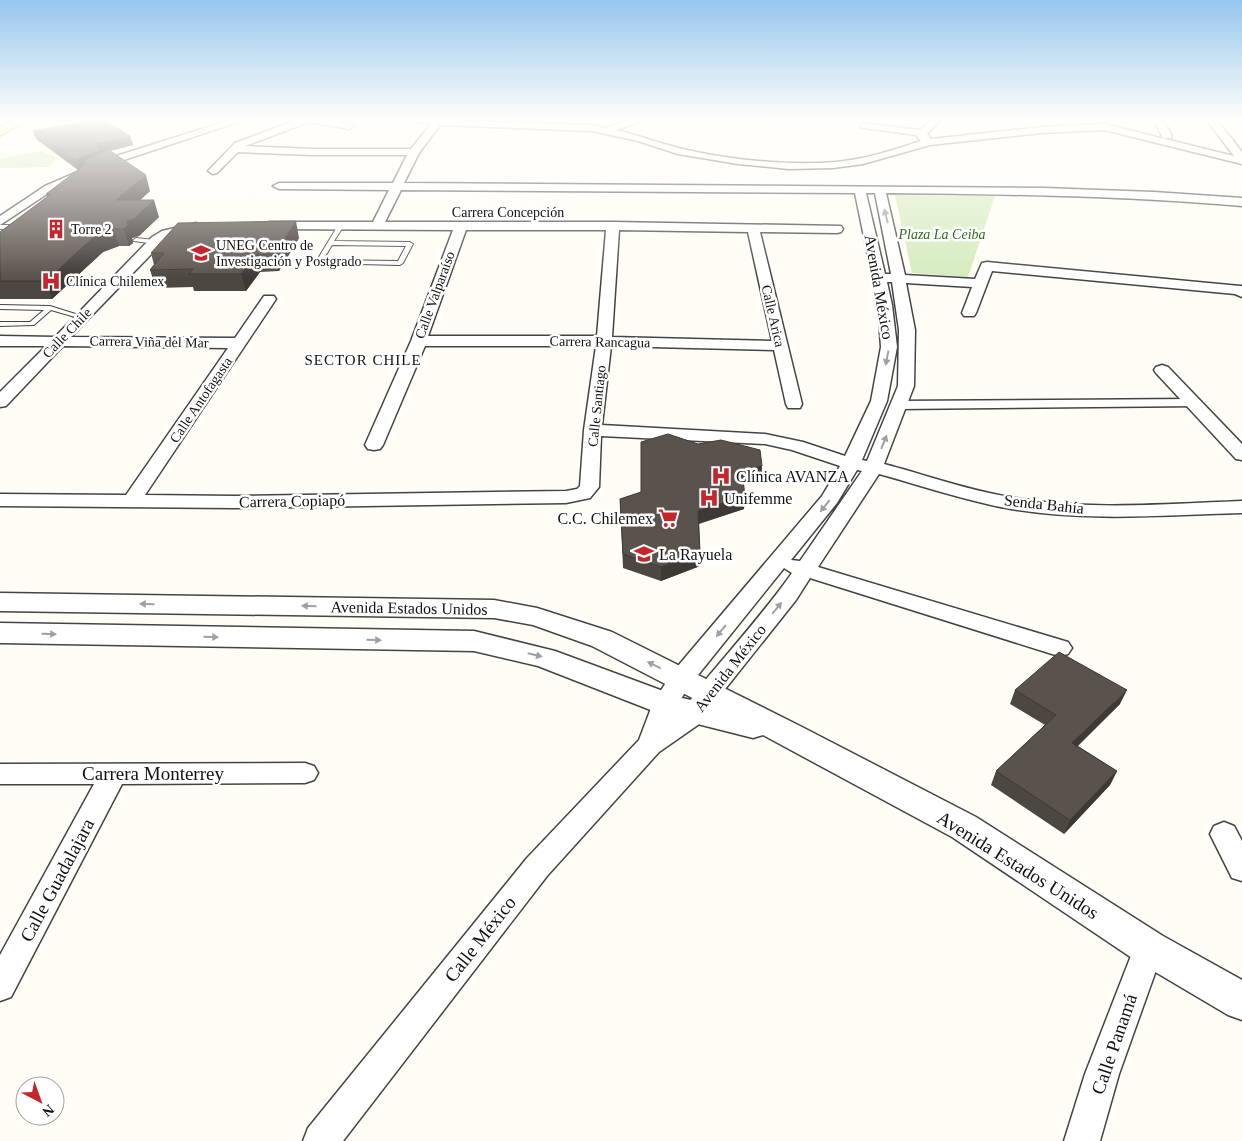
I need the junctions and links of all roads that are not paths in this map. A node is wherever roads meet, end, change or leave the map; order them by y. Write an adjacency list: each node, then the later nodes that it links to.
1 (86, 172): 8 (street)
2 (405, 172): 4 (street)
3 (279, 186): 4 (street)
4 (398, 187): 5 (street); 14 (street)
5 (860, 190): 6 (street); 22 (street, Avenida México)
6 (880, 190): 7 (street); 23 (street, Avenida México, one-way to 6)
7 (1242, 202)
8 (0, 221)
9 (0, 226): 18 (lane)
10 (252, 226): 13 (street, Carrera Concepción)
11 (613, 226): 15 (street, Carrera Concepción); 16 (street, Carrera Concepción); 34 (street, Calle Santiago)
12 (206, 227): 20 (street, Calle Chile)
13 (340, 227): 14 (street, Carrera Concepción); 21 (lane)
14 (377, 227): 15 (street, Carrera Concepción)
15 (460, 228): 33 (street, Calle Valparaíso)
16 (753, 228): 17 (street, Carrera Concepción); 37 (street, Calle Arica)
17 (837, 229)
18 (18, 235)
19 (136, 240): 20 (lane)
20 (155, 242): 30 (street, Calle Chile)
21 (331, 244): 21 (lane)
22 (880, 278): 23 (street); 46 (street, Avenida México, one-way to 46)
23 (899, 279): 24 (street); 42 (street, Avenida México)
24 (981, 283): 25 (street); 29 (street)
25 (1242, 293)
26 (268, 299): 36 (street, Calle Antofagasta)
27 (0, 307): 28 (lane)
28 (50, 308): 30 (lane); 31 (lane)
29 (969, 314)
30 (82, 317): 35 (street, Calle Chile)
31 (0, 324)
32 (0, 341): 35 (street, Carrera Viña del Mar)
33 (419, 341): 34 (street, Carrera Rancagua); 44 (street, Calle Valparaíso)
34 (604, 341): 37 (street, Carrera Rancagua); 43 (street, Calle Santiago)
35 (59, 342): 36 (street, Carrera Viña del Mar); 39 (street, Calle Chile)
36 (239, 343): 50 (street, Calle Antofagasta)
37 (780, 346): 41 (street, Calle Arica)
38 (1162, 370): 40 (street)
39 (0, 402)
40 (1194, 403): 42 (street); 45 (street)
41 (794, 404)
42 (898, 405): 47 (street, Avenida México, one-way to 42)
43 (593, 430): 46 (street); 48 (street, Calle Santiago)
44 (374, 445)
45 (1242, 455)
46 (850, 464): 47 (street, Senda Bahía); 52 (street, Avenida México, one-way to 52)
47 (874, 467): 51 (street, Senda Bahía); 53 (street, Avenida México)
48 (583, 494): 50 (street, Carrera Copiapó)
49 (0, 500): 50 (street, Carrera Copiapó)
50 (132, 501)
51 (1242, 507)
52 (779, 562): 53 (street); 57 (street, Avenida México, one-way to 57)
53 (805, 570): 56 (street); 58 (street, Avenida México, one-way to 53)
54 (0, 602): 57 (street, Avenida Estados Unidos, one-way to 54)
55 (0, 633): 59 (street, Avenida Estados Unidos, one-way to 59)
56 (1060, 648)
57 (681, 679): 58 (street, Avenida Estados Unidos); 59 (street, Avenida México)
58 (702, 702): 59 (street, Avenida Estados Unidos); 60 (street, Avenida México); 66 (street, Avenida Estados Unidos)
59 (665, 703): 60 (street, Avenida México)
60 (650, 745): 69 (street, Calle México)
61 (114, 773): 62 (street, Carrera Monterrey); 63 (street, Carrera Monterrey); 67 (street, Calle Guadalajara)
62 (305, 773)
63 (0, 774)
64 (1224, 834): 65 (street)
65 (1242, 869)
66 (1149, 948): 68 (street, Avenida Estados Unidos); 70 (street, Calle Panamá)
67 (0, 986)
68 (1242, 1001)
69 (321, 1141)
70 (1082, 1141)

